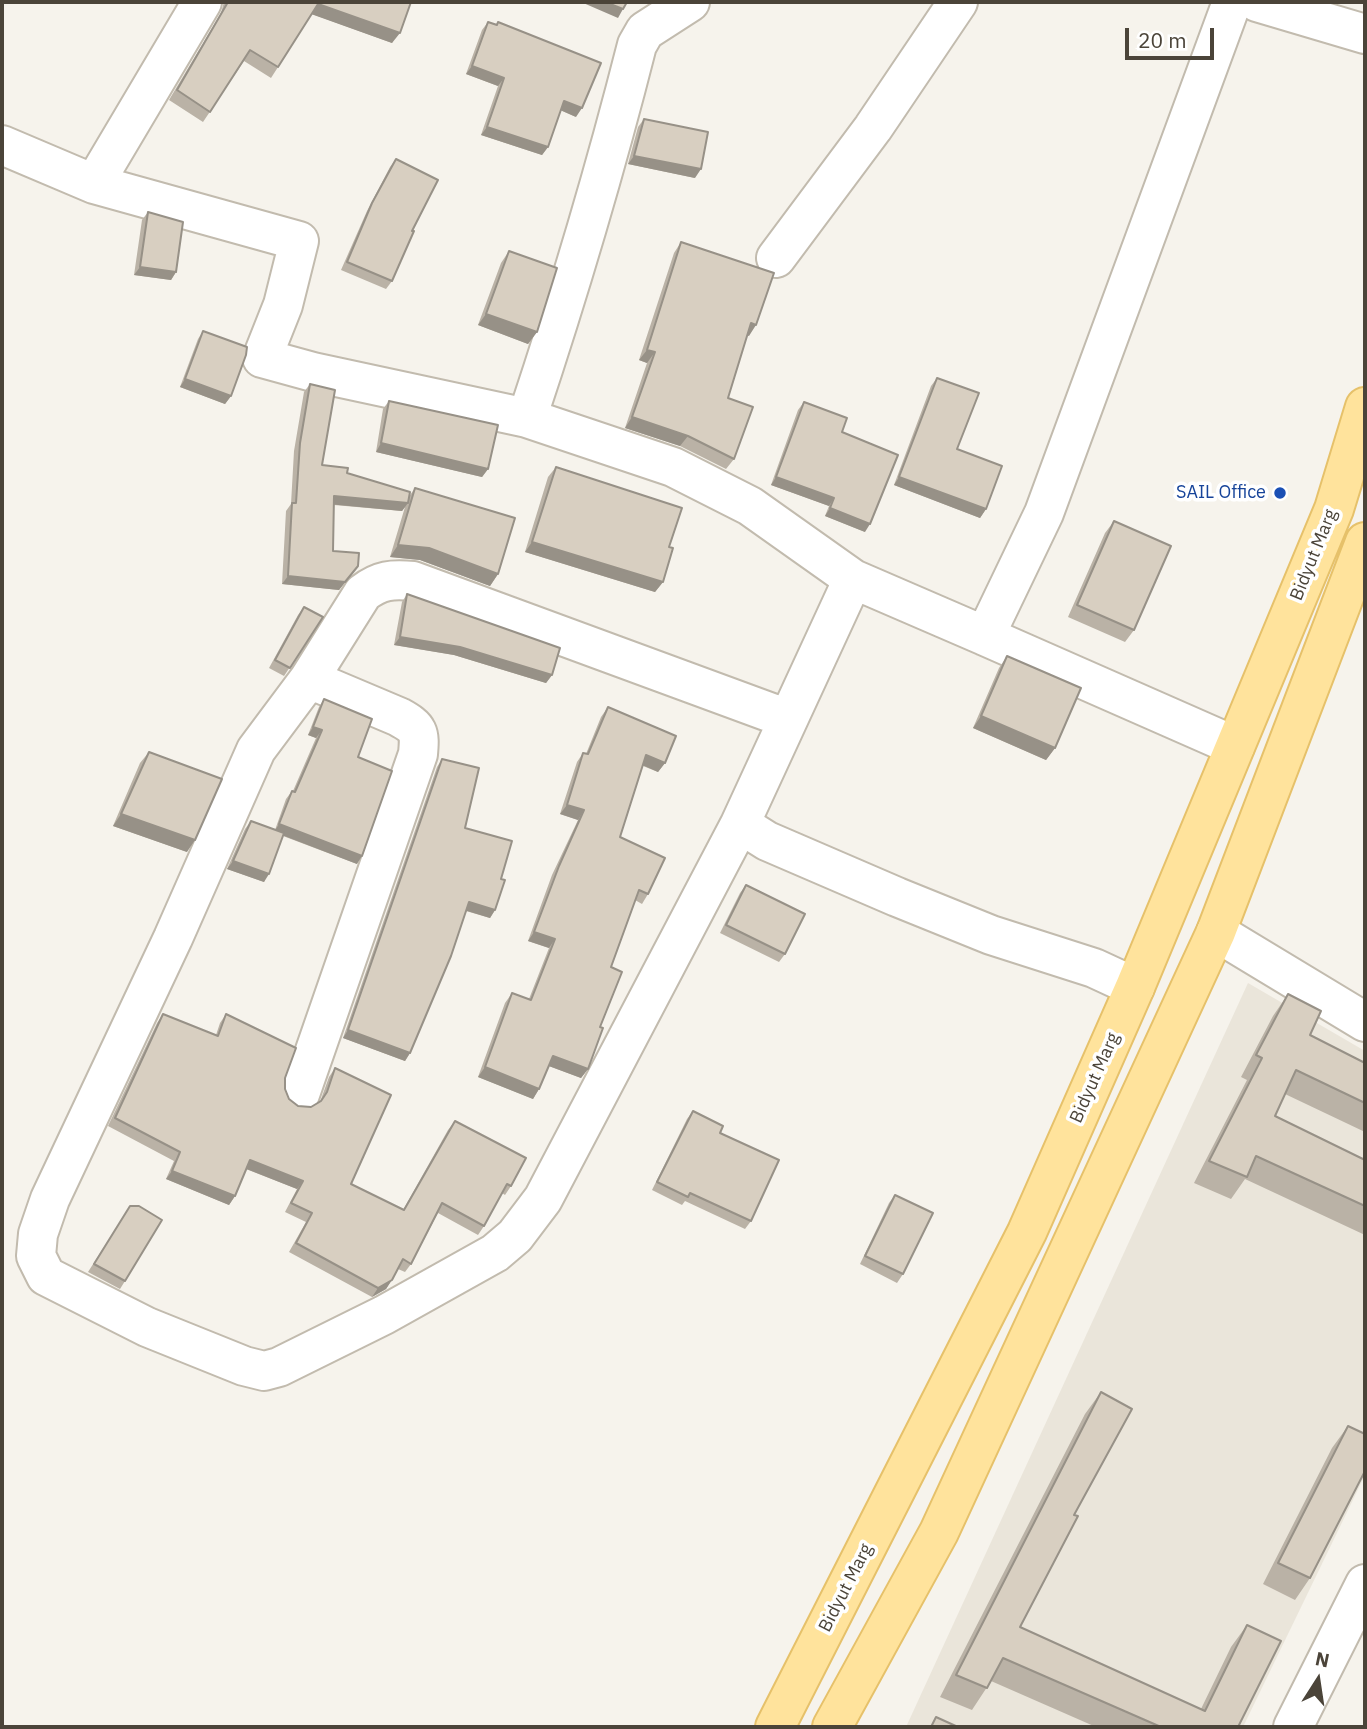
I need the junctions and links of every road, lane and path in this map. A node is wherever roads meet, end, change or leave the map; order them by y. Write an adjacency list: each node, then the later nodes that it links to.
1 (690, 2): 11 (street)
2 (958, 2): 9 (street)
3 (1232, 2): 14 (street)
4 (1257, 2): 6 (street)
5 (195, 4): 8 (street)
6 (1365, 34)
7 (2, 145): 8 (street)
8 (94, 184): 11 (street)
9 (776, 258)
10 (1365, 407): 17 (main road, Bidyut Marg)
11 (527, 418): 13 (street)
12 (1365, 542): 19 (main road)
13 (853, 579): 14 (street); 16 (street)
14 (985, 636): 17 (street)
15 (309, 679): 16 (street); 18 (street); 22 (street)
16 (788, 719): 18 (street)
17 (1235, 746): 20 (main road, Bidyut Marg)
18 (740, 824): 20 (street)
19 (1216, 932): 21 (street); 24 (main road)
20 (1135, 987): 23 (main road, Bidyut Marg)
21 (1365, 1022)
22 (300, 1094)
23 (888, 1505): 24 (main road); 26 (main road, Bidyut Marg)
24 (939, 1532): 27 (main road)
25 (1365, 1584): 28 (street)
26 (775, 1727)
27 (832, 1727)
28 (1293, 1727)

